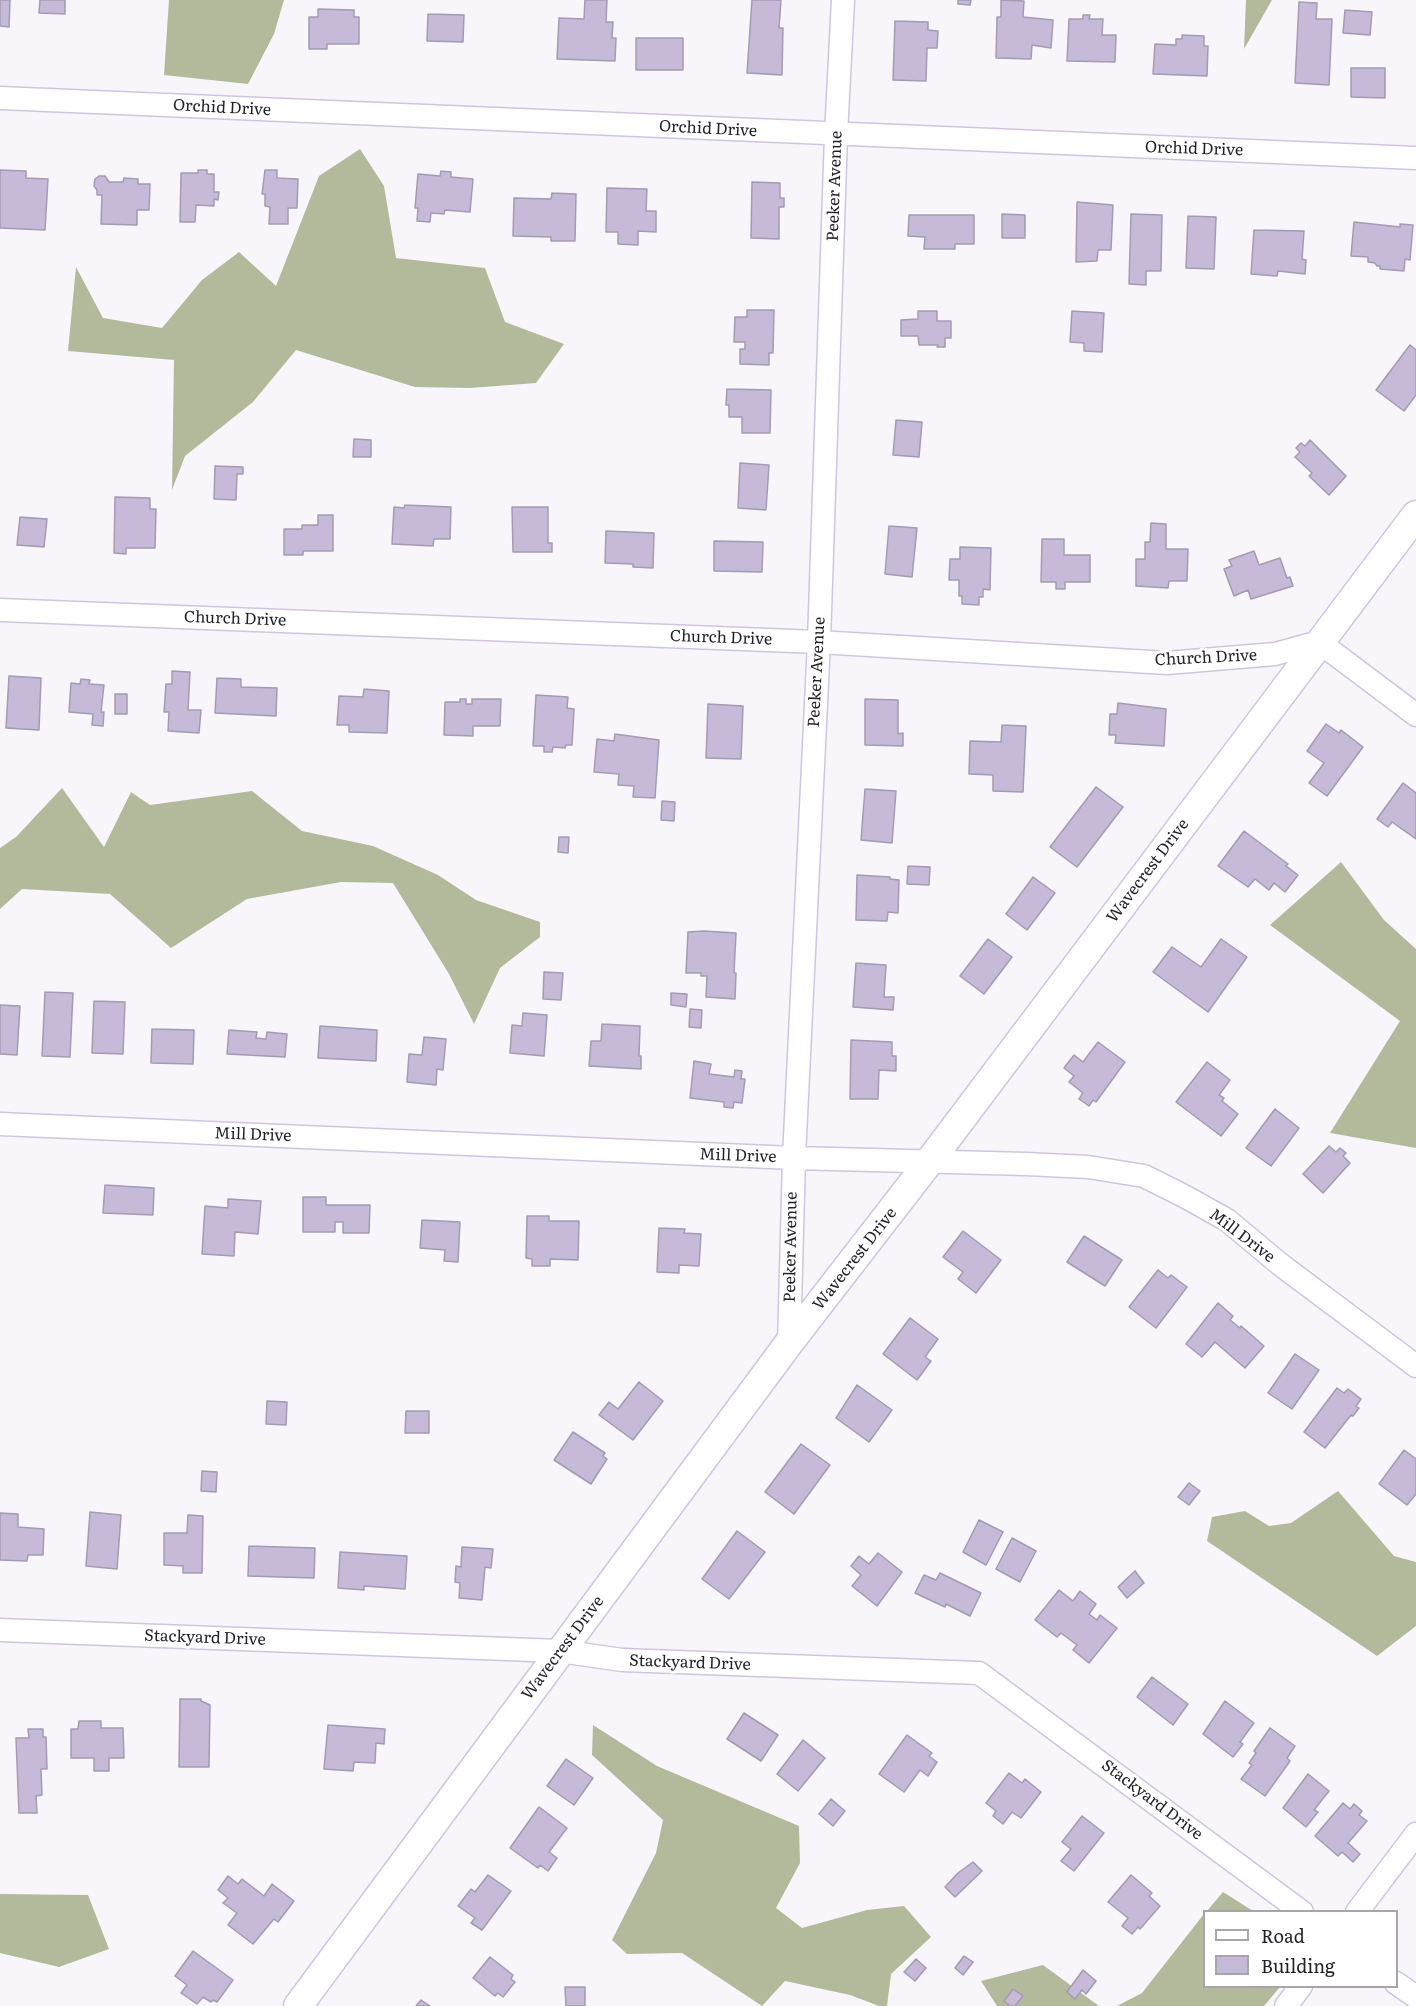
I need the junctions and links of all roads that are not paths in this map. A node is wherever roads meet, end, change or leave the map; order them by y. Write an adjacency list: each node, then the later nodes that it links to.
1 (843, 0): 3 (street, Peeker Avenue)
2 (0, 98): 3 (street, Orchid Drive)
3 (836, 135): 4 (street, Orchid Drive); 7 (street, Peeker Avenue)
4 (1416, 158)
5 (1416, 515): 8 (street, Wavecrest Drive)
6 (0, 610): 7 (street, Church Drive)
7 (819, 642): 8 (street, Church Drive); 11 (street, Peeker Avenue)
8 (1320, 642): 9 (street); 12 (street, Wavecrest Drive)
9 (1416, 715)
10 (0, 1124): 11 (street, Mill Drive)
11 (794, 1158): 12 (street, Mill Drive); 13 (street, Peeker Avenue)
12 (929, 1162): 13 (street, Wavecrest Drive); 14 (street, Mill Drive)
13 (789, 1343): 16 (street, Wavecrest Drive)
14 (1416, 1366)
15 (0, 1630): 16 (street, Stackyard Drive)
16 (560, 1651): 18 (street, Stackyard Drive); 23 (street, Wavecrest Drive)
17 (1416, 1834): 19 (street)
18 (1301, 1910)
19 (1358, 1910)
20 (1398, 1984): 22 (street)
21 (1300, 1988): 24 (street)
22 (1416, 1997)
23 (298, 2006)
24 (1286, 2006)

